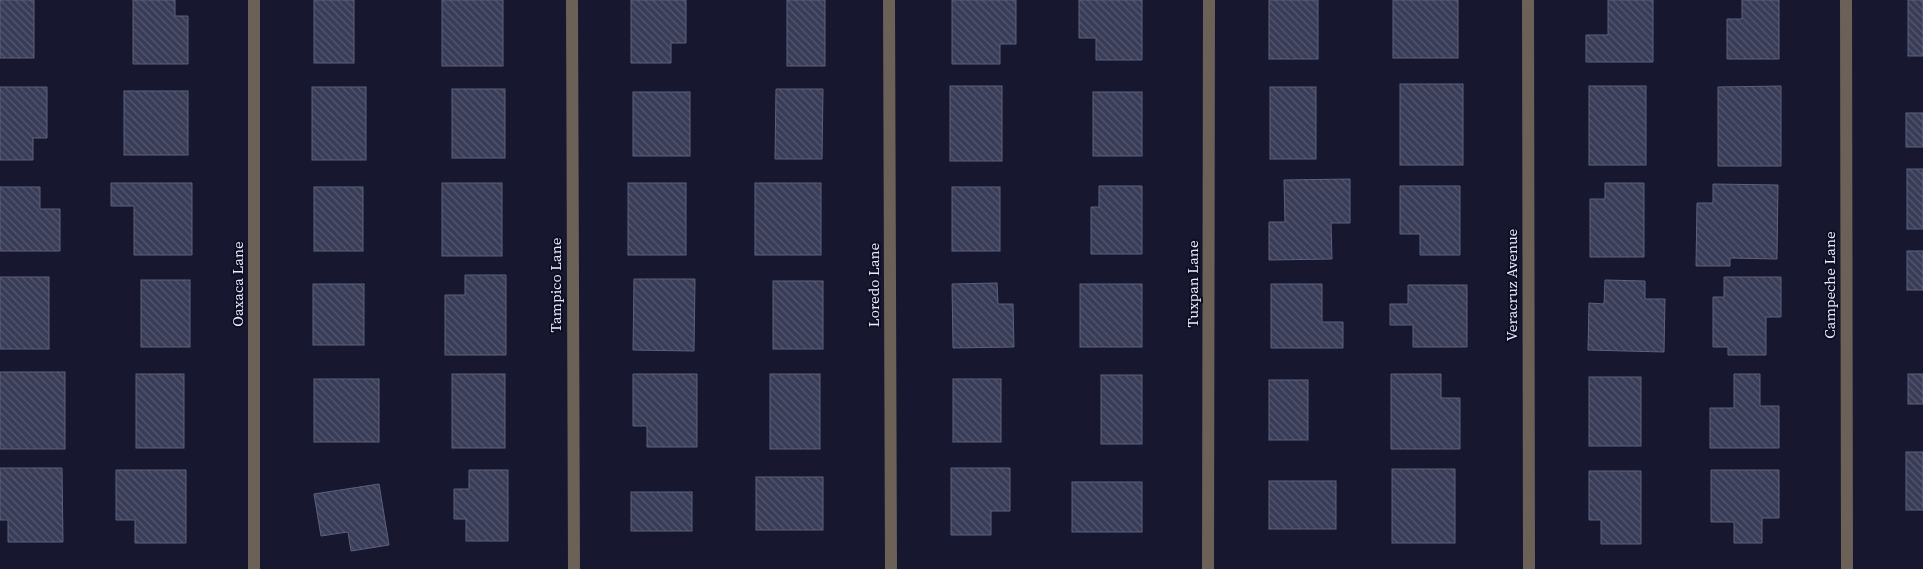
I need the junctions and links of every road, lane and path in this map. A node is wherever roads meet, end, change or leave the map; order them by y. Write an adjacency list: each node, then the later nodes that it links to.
1 (254, 0): 7 (street, Oaxaca Lane)
2 (572, 0): 8 (street, Tampico Lane)
3 (889, 0): 9 (street, Loredo Lane)
4 (1209, 0): 10 (street, Tuxpan Lane)
5 (1528, 0): 11 (street, Veracruz Avenue)
6 (1846, 0): 12 (street, Campeche Lane)
7 (254, 569)
8 (574, 569)
9 (891, 569)
10 (1208, 569)
11 (1529, 569)
12 (1847, 569)

